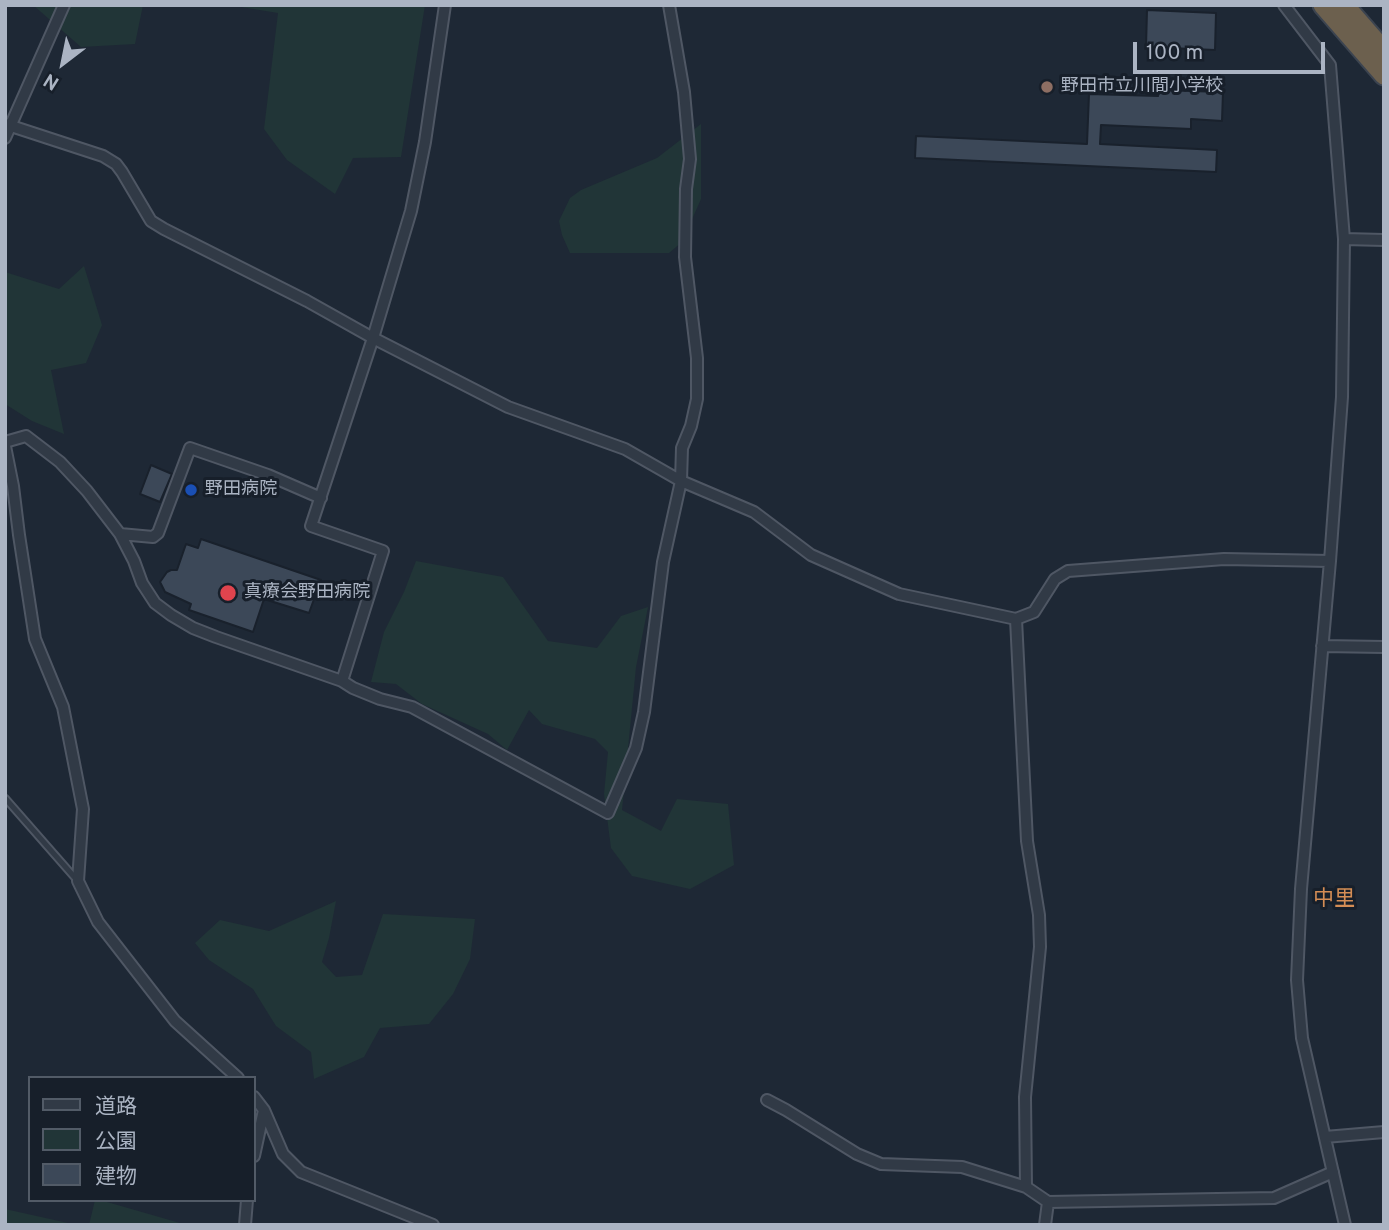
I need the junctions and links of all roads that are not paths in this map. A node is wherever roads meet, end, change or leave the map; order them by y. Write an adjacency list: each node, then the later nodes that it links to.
1 (64, 5): 9 (street)
2 (445, 5): 13 (street)
3 (669, 5): 15 (street)
4 (1284, 5): 11 (street)
5 (1323, 5): 8 (highway)
6 (1344, 5): 7 (highway)
7 (1383, 50)
8 (1384, 75)
9 (8, 125): 10 (street); 13 (street)
10 (5, 138)
11 (1344, 239): 12 (street); 18 (street)
12 (1384, 240)
13 (373, 338): 15 (street); 16 (street)
14 (5, 444): 17 (street); 24 (street)
15 (681, 481): 19 (street); 22 (street)
16 (321, 498): 17 (street); 22 (street)
17 (120, 534): 22 (street)
18 (1330, 561): 19 (street); 20 (street)
19 (1016, 619): 33 (street)
20 (1322, 646): 21 (street); 30 (street)
21 (1384, 648)
22 (342, 681)
23 (5, 798): 24 (lane)
24 (78, 881): 25 (street)
25 (236, 1076)
26 (256, 1100): 28 (street)
27 (767, 1100): 33 (street)
28 (264, 1110): 31 (street); 37 (street)
29 (1384, 1132): 30 (street)
30 (1325, 1136): 32 (street)
31 (256, 1147)
32 (1333, 1172): 35 (street); 39 (street)
33 (1026, 1187): 35 (street)
34 (247, 1202): 36 (street)
35 (1048, 1202): 38 (street)
36 (245, 1225)
37 (433, 1225)
38 (1045, 1225)
39 (1345, 1225)

